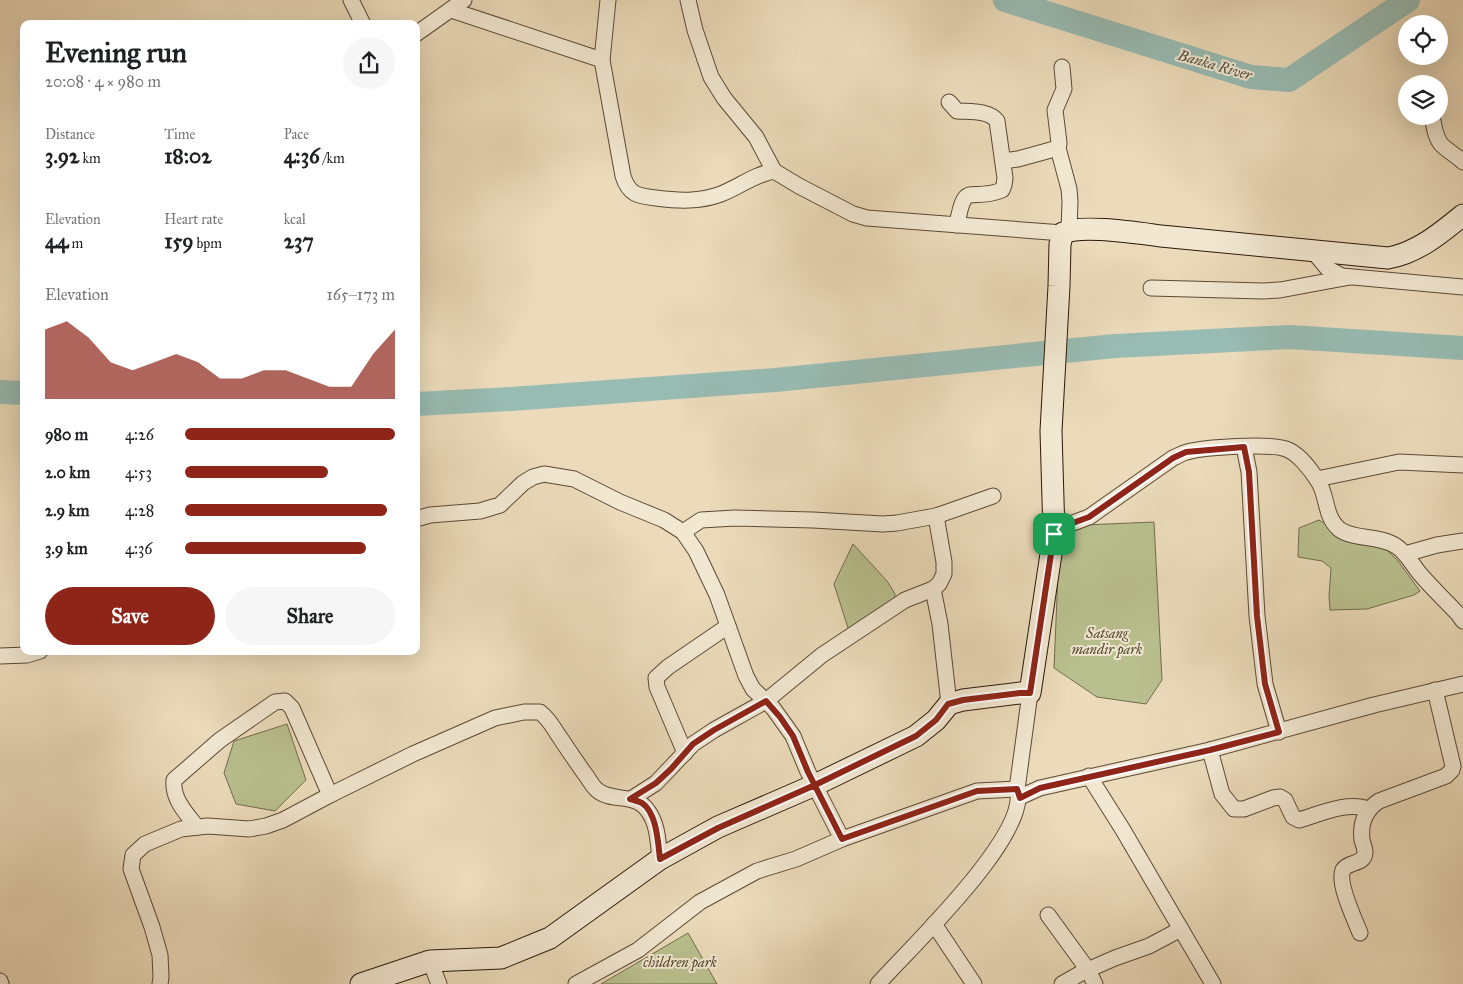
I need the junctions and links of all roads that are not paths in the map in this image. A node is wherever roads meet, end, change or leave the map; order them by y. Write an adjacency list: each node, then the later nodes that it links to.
1 (350, 0): 6 (street)
2 (464, 0): 5 (street)
3 (608, 0): 8 (street)
4 (688, 0): 15 (street)
5 (450, 10): 7 (street); 8 (street)
6 (361, 20)
7 (420, 31)
8 (602, 60): 15 (street)
9 (1062, 67): 12 (street)
10 (949, 102): 13 (street)
11 (1434, 125): 14 (street)
12 (1058, 148): 13 (street); 18 (street)
13 (1002, 161): 17 (street)
14 (1463, 162)
15 (774, 171): 17 (street)
16 (1463, 215): 19 (main road)
17 (957, 225): 18 (street)
18 (1066, 231): 19 (main road); 30 (main road)
19 (1313, 251): 20 (street)
20 (1350, 277): 21 (street); 22 (street)
21 (1463, 287)
22 (1151, 288)
23 (1244, 447): 25 (street); 30 (street); 43 (street)
24 (1463, 466): 25 (street)
25 (1317, 479): 32 (street)
26 (992, 496): 27 (street)
27 (936, 516): 29 (street); 33 (street)
28 (420, 518): 29 (street)
29 (683, 532): 35 (street)
30 (1054, 534): 40 (main road)
31 (1463, 541): 32 (street)
32 (1405, 554): 34 (street)
33 (933, 588): 41 (street); 42 (street)
34 (1463, 621)
35 (728, 626): 41 (street); 45 (street)
36 (27, 655): 37 (street)
37 (0, 656)
38 (1463, 684): 39 (street)
39 (1435, 690): 43 (street); 51 (street)
40 (1030, 693): 42 (main road); 48 (street)
41 (766, 701): 45 (street); 47 (street)
42 (948, 704): 47 (main road)
43 (1279, 732): 44 (street)
44 (1210, 750): 46 (street); 51 (street)
45 (685, 753): 50 (street)
46 (1089, 776): 48 (street); 57 (street)
47 (815, 785): 53 (street); 54 (main road)
48 (1019, 793): 53 (street); 56 (street)
49 (330, 795): 50 (street); 52 (street); 52 (street)
50 (630, 799): 54 (street)
51 (1368, 809): 58 (street)
52 (197, 828): 61 (street)
53 (842, 839): 64 (street)
54 (660, 859): 59 (main road)
55 (1048, 915): 60 (street)
56 (934, 924): 65 (street); 66 (street)
57 (1181, 929): 60 (street); 69 (street)
58 (1360, 933)
59 (430, 961): 62 (main road); 63 (street)
60 (1088, 970): 67 (street); 68 (street)
61 (160, 984)
62 (361, 984)
63 (439, 984)
64 (576, 984)
65 (878, 984)
66 (974, 984)
67 (1062, 984)
68 (1095, 984)
69 (1213, 984)

